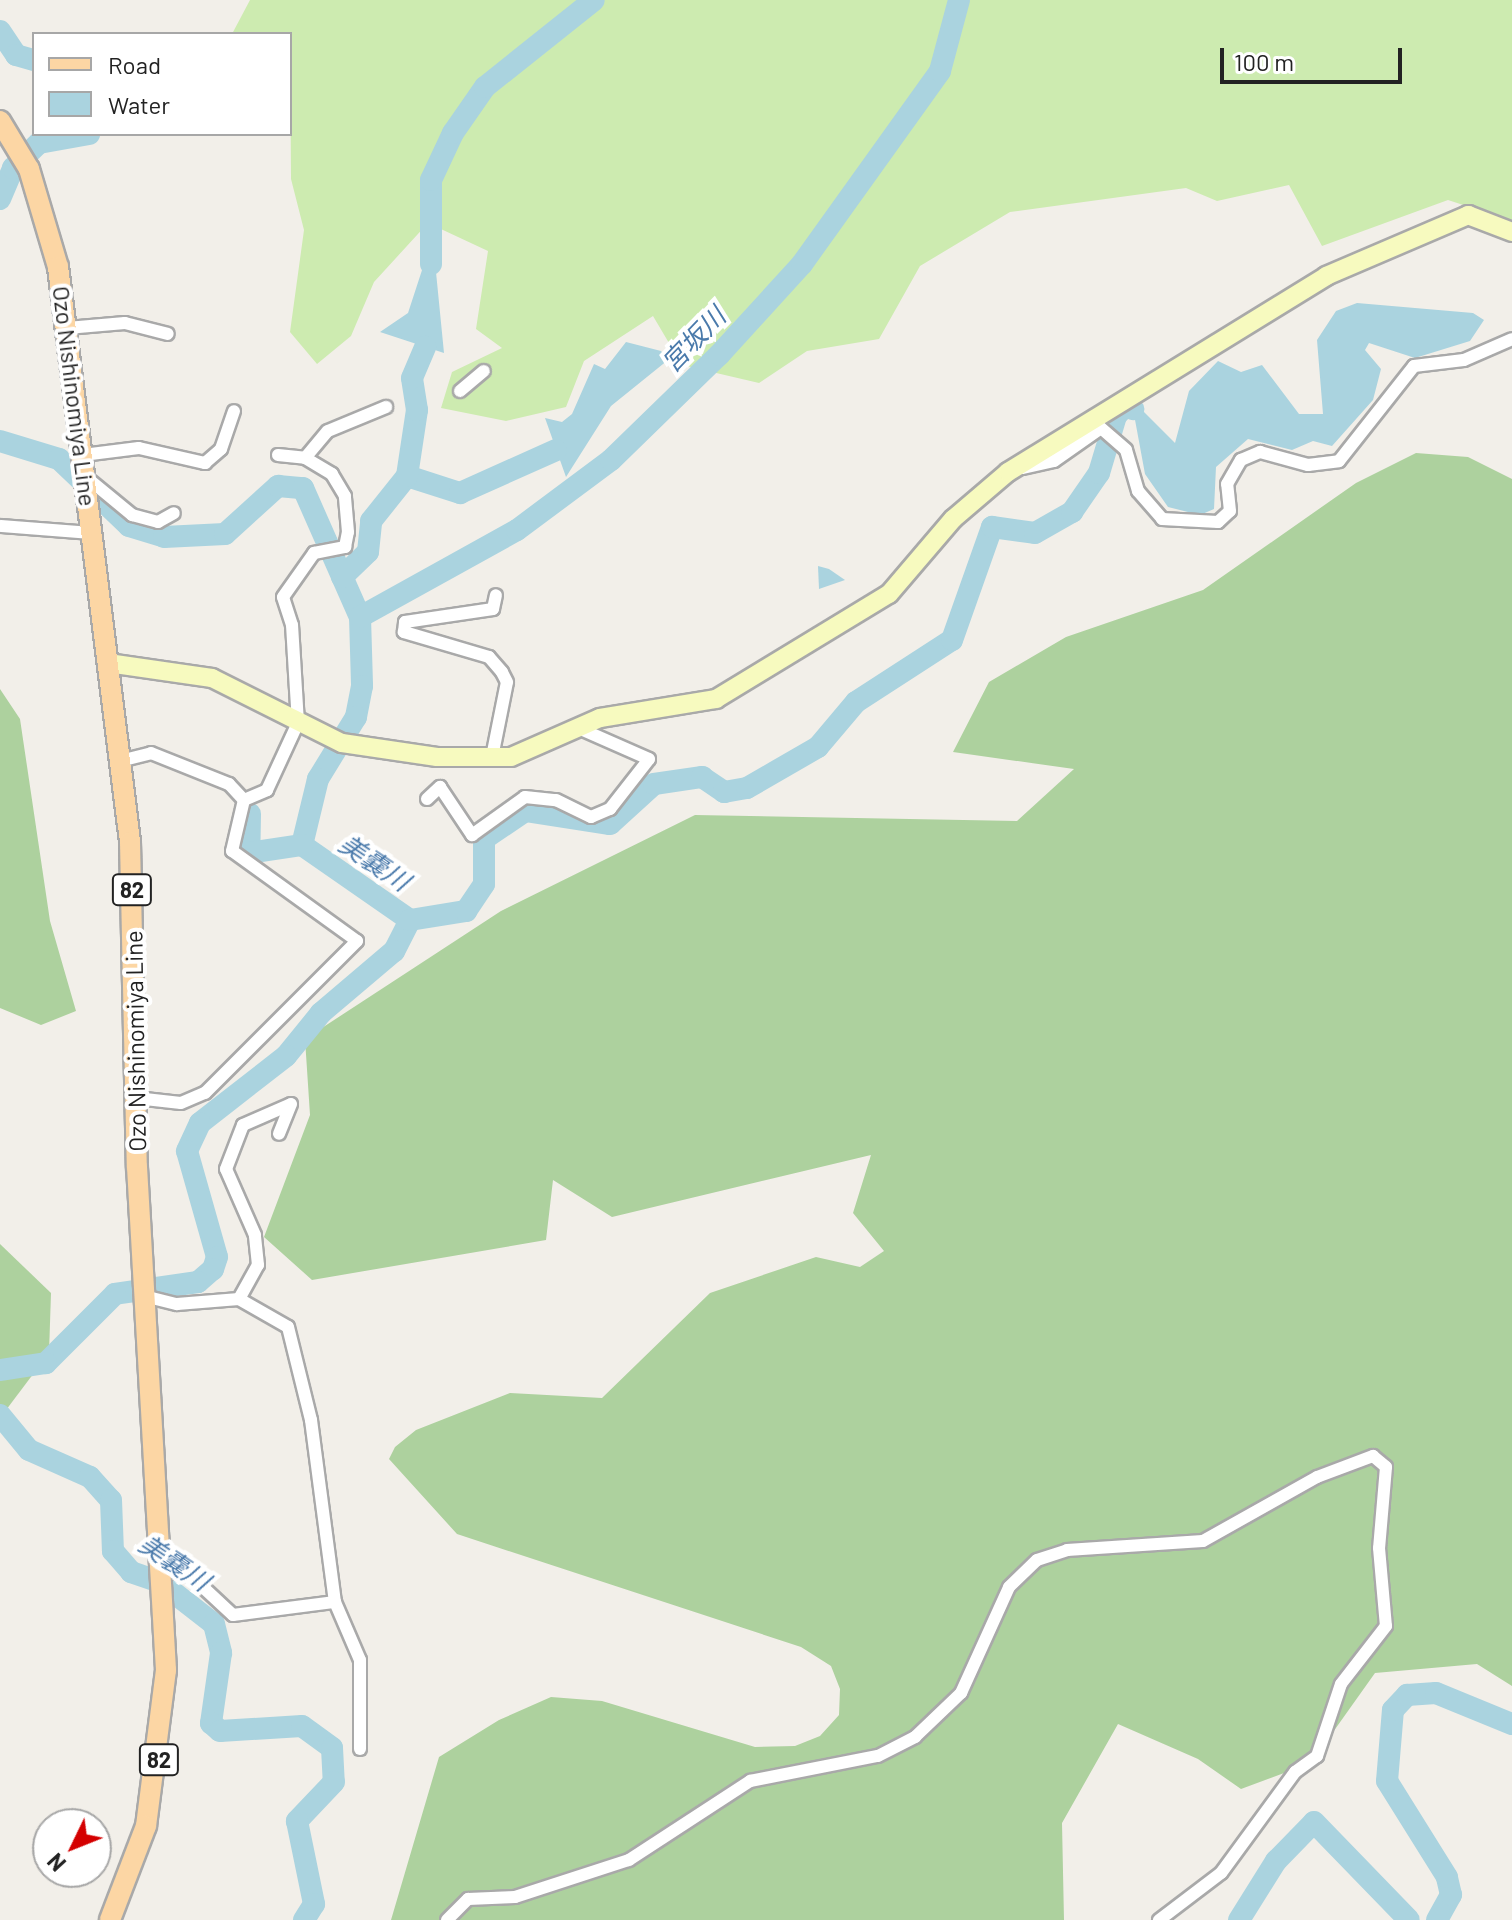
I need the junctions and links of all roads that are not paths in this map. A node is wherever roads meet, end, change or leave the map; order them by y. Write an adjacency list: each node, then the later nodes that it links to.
1 (0, 121): 3 (main road, Ozo Nishinomiya Line / 82)
2 (1512, 232): 13 (street)
3 (67, 328): 4 (street); 10 (main road, Ozo Nishinomiya Line / 82)
4 (168, 334)
5 (1512, 339): 13 (street)
6 (484, 371): 7 (street)
7 (460, 391)
8 (386, 407): 12 (street)
9 (234, 411): 10 (street)
10 (83, 455): 14 (main road, Ozo Nishinomiya Line / 82)
11 (278, 455): 12 (street)
12 (305, 458): 20 (street)
13 (1008, 472): 21 (street)
14 (86, 477): 15 (street); 17 (main road, Ozo Nishinomiya Line / 82)
15 (174, 513)
16 (0, 526): 17 (street)
17 (92, 533): 19 (main road, Ozo Nishinomiya Line / 82)
18 (496, 595): 22 (street)
19 (108, 663): 20 (street); 23 (main road, Ozo Nishinomiya Line / 82)
20 (298, 723): 22 (street); 25 (street)
21 (581, 729): 22 (street); 24 (street)
22 (492, 757)
23 (120, 761): 25 (street); 26 (main road, Ozo Nishinomiya Line / 82)
24 (427, 799)
25 (244, 800): 26 (street)
26 (136, 1098): 28 (main road, Ozo Nishinomiya Line / 82)
27 (279, 1134): 29 (street)
28 (144, 1288): 29 (street); 30 (main road, Ozo Nishinomiya Line / 82)
29 (239, 1299): 31 (street)
30 (161, 1578): 31 (street); 33 (main road, Ozo Nishinomiya Line / 82)
31 (335, 1602): 32 (street)
32 (360, 1749)
33 (110, 1920)
34 (447, 1920): 35 (street)
35 (1159, 1920)

